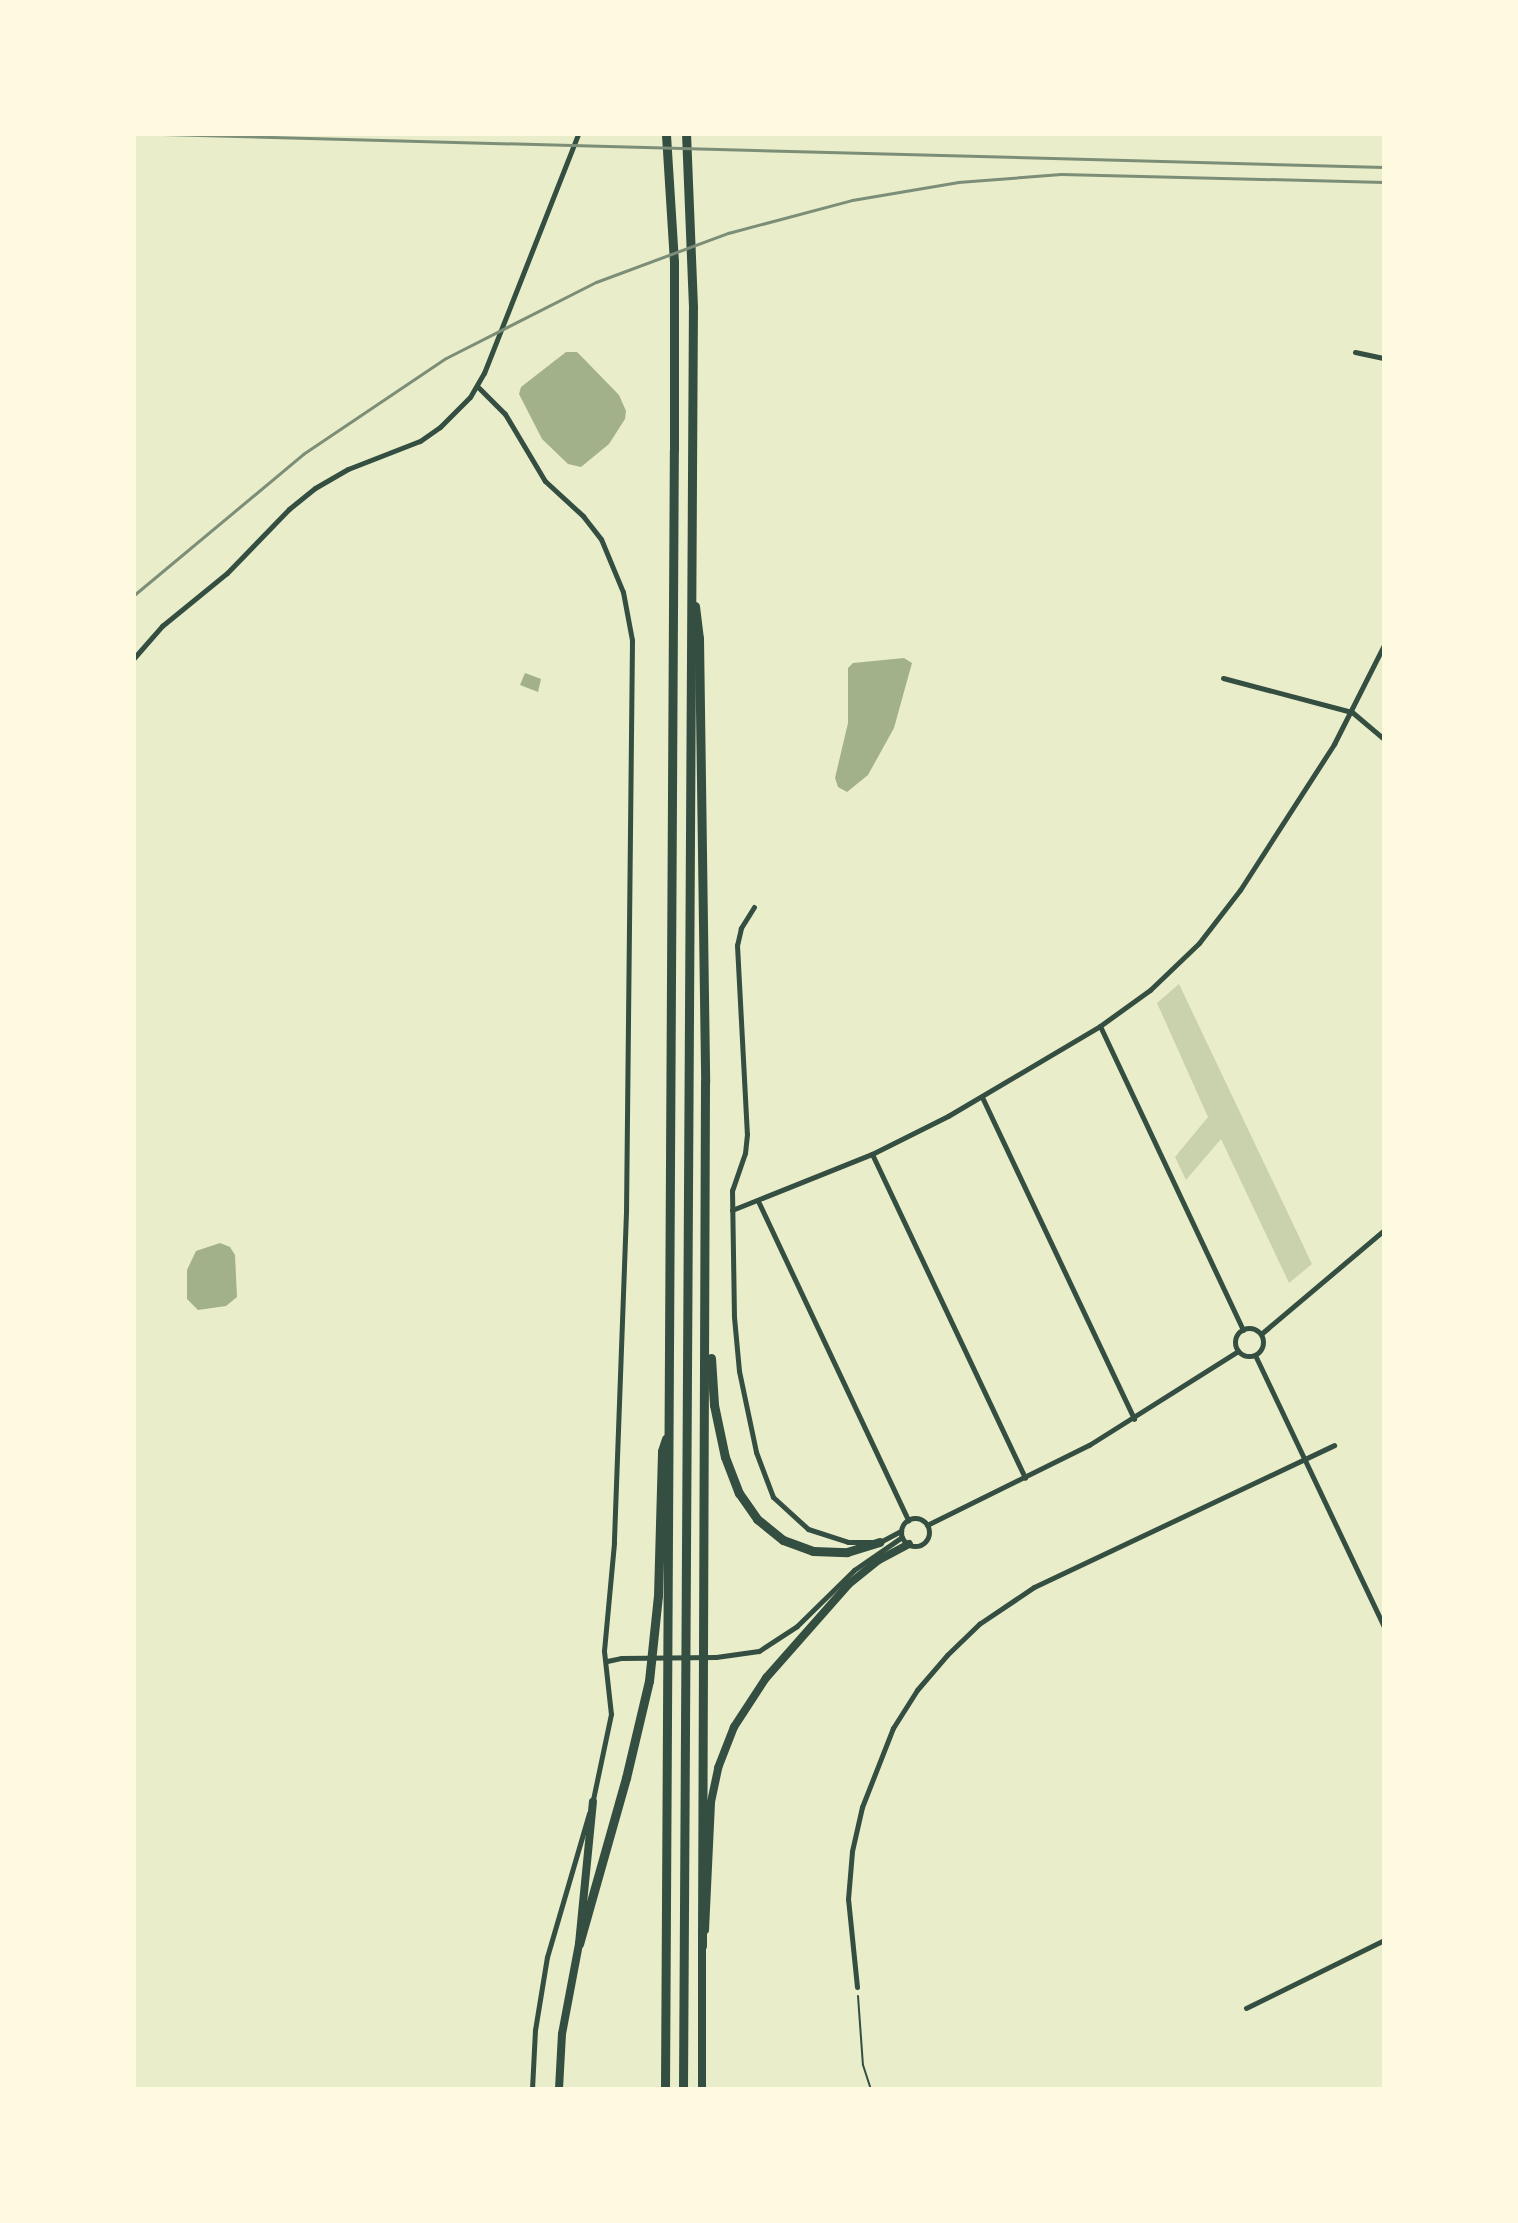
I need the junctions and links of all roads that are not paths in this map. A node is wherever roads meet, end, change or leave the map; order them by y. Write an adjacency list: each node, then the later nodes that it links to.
1 (578, 134): 6 (street)
2 (666, 134): 26 (highway)
3 (686, 134): 7 (highway)
4 (1355, 352): 5 (street)
5 (1384, 358)
6 (478, 387): 9 (street); 35 (street)
7 (691, 596): 16 (highway); 45 (highway)
8 (1384, 645): 11 (street)
9 (134, 658)
10 (1223, 678): 11 (street)
11 (1352, 712): 12 (street); 14 (street)
12 (1384, 739)
13 (754, 907): 19 (street)
14 (1100, 1026): 15 (street); 21 (street)
15 (982, 1097): 17 (street); 25 (street)
16 (705, 1108): 33 (highway); 39 (highway)
17 (872, 1154): 18 (street); 29 (street)
18 (758, 1201): 19 (street); 30 (street)
19 (732, 1210): 33 (street)
20 (1384, 1230): 22 (street)
21 (1243, 1330): 22 (street); 23 (street)
22 (1261, 1334): 24 (street)
23 (1238, 1351): 24 (street); 25 (street)
24 (1255, 1355): 28 (street)
25 (1134, 1419): 29 (street)
26 (669, 1432): 38 (highway); 44 (highway)
27 (1334, 1445): 28 (street)
28 (1304, 1459): 34 (street); 40 (street)
29 (1025, 1478): 31 (street)
30 (908, 1520): 31 (street); 32 (street)
31 (927, 1525): 32 (street)
32 (904, 1537): 33 (street); 35 (street); 39 (highway)
33 (880, 1542)
34 (1384, 1627)
35 (607, 1661): 36 (street)
36 (593, 1802): 38 (highway); 42 (street)
37 (1384, 1940): 41 (street)
38 (579, 1944): 43 (highway)
39 (702, 1946): 46 (highway)
40 (857, 1987)
41 (1246, 2008)
42 (532, 2089)
43 (559, 2089)
44 (665, 2089)
45 (683, 2089)
46 (702, 2089)

